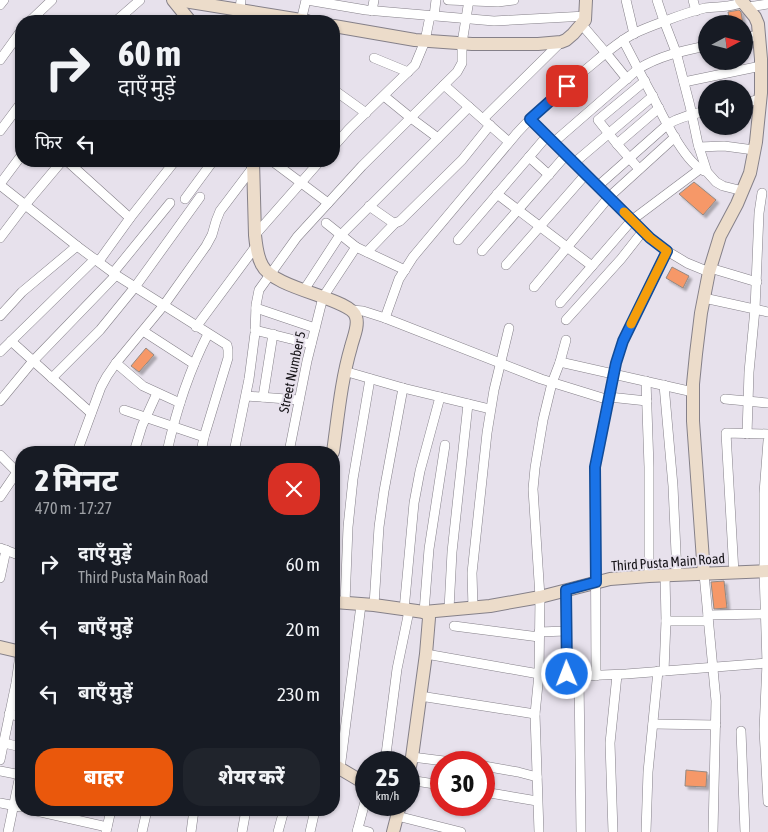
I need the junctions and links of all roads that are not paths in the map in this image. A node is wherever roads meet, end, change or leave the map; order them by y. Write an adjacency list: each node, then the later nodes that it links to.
1 (4, 0): 18 (street)
2 (52, 0): 22 (street)
3 (140, 0): 23 (street)
4 (173, 0): 24 (street)
5 (178, 0): 19 (street)
6 (310, 0): 20 (street); 26 (street)
7 (374, 0): 20 (street)
8 (436, 0): 27 (street)
9 (448, 0): 15 (street)
10 (514, 0): 15 (street)
11 (586, 0): 29 (street)
12 (626, 0): 32 (street)
13 (657, 0): 30 (street)
14 (692, 0): 21 (street)
15 (468, 1): 28 (street)
16 (744, 3): 17 (street); 21 (street); 33 (street)
17 (768, 4)
18 (0, 5)
19 (239, 11): 25 (street)
20 (372, 11): 27 (street)
21 (696, 11): 30 (street)
22 (36, 15)
23 (123, 15)
24 (185, 15)
25 (256, 15)
26 (305, 15)
27 (432, 16): 28 (street); 36 (street)
28 (465, 19): 29 (street); 38 (street)
29 (584, 20): 37 (street); 42 (street)
30 (664, 21): 32 (street); 41 (street)
31 (340, 28): 36 (street)
32 (634, 34): 35 (street)
33 (759, 35): 34 (street); 45 (street)
34 (753, 36)
35 (623, 40): 42 (street); 46 (street)
36 (425, 41): 38 (street); 47 (street)
37 (561, 42): 38 (street); 65 (street)
38 (462, 43): 51 (street)
39 (15, 45): 44 (street)
40 (698, 48): 41 (street)
41 (676, 52): 46 (street); 50 (street)
42 (606, 53): 48 (street); 64 (street)
43 (374, 58): 47 (street)
44 (0, 60)
45 (761, 66): 50 (street); 55 (street)
46 (638, 70): 48 (street); 49 (street)
47 (408, 72): 53 (street)
48 (627, 80): 71 (street)
49 (644, 81): 54 (street); 68 (street)
50 (684, 82): 62 (street)
51 (444, 85): 57 (street); 63 (street)
52 (340, 94): 60 (street)
53 (384, 96): 60 (street); 63 (street)
54 (653, 96): 58 (street); 68 (street)
55 (760, 99): 56 (street); 76 (street)
56 (753, 100)
57 (469, 107): 65 (street); 70 (street)
58 (659, 108): 66 (street); 74 (street)
59 (15, 111): 67 (street)
60 (366, 113): 72 (street)
61 (698, 113): 62 (street)
62 (692, 114): 66 (street); 75 (street)
63 (411, 118): 70 (street); 104 (street)
64 (530, 119): 71 (street); 73 (street)
65 (487, 122): 73 (street); 111 (street)
66 (668, 124): 69 (street); 79 (street)
67 (0, 132)
68 (608, 134): 74 (street); 80 (street)
69 (675, 137): 90 (street); 91 (street)
70 (438, 138): 106 (street)
71 (550, 139): 77 (street); 78 (street)
72 (340, 140)
73 (509, 142): 127 (street)
74 (617, 144): 79 (street)
75 (699, 147): 76 (street); 91 (street)
76 (754, 150): 97 (street)
77 (566, 155): 80 (street); 93 (street)
78 (529, 157): 93 (street); 99 (street)
79 (629, 158): 90 (street); 96 (street)
80 (574, 163): 92 (street)
81 (15, 164): 95 (street)
82 (57, 167): 105 (street)
83 (74, 167): 108 (street)
84 (171, 167): 108 (street)
85 (209, 167): 102 (street)
86 (251, 167): 138 (street)
87 (254, 167): 116 (street)
88 (280, 167): 94 (street)
89 (315, 167): 94 (street)
90 (639, 169): 100 (street)
91 (703, 171): 97 (street); 109 (street)
92 (586, 174): 96 (street); 112 (street)
93 (549, 175): 107 (street)
94 (301, 182): 104 (street); 116 (street)
95 (0, 184): 105 (street)
96 (598, 186): 100 (street)
97 (744, 189): 98 (street); 128 (street)
98 (765, 193): 131 (street)
99 (498, 194): 107 (street); 117 (street)
100 (609, 197): 109 (street); 120 (street)
101 (200, 198): 133 (street)
102 (185, 199)
103 (170, 203): 129 (street)
104 (328, 203): 130 (street)
105 (25, 205): 115 (street); 118 (street)
106 (369, 206): 111 (street); 114 (street)
107 (518, 210): 112 (street); 121 (street)
108 (130, 218): 124 (street)
109 (632, 220): 113 (street); 126 (street)
110 (326, 223): 114 (street)
111 (395, 224): 123 (street)
112 (540, 227): 120 (street); 125 (street)
113 (643, 231): 122 (street); 145 (street)
114 (342, 235): 119 (street); 134 (street)
115 (0, 238)
116 (255, 240): 130 (street); 146 (street)
117 (458, 240)
118 (77, 246): 124 (street); 143 (street)
119 (356, 247): 123 (street); 135 (street, Street Number 5)
120 (567, 247): 126 (street); 132 (street)
121 (482, 251)
122 (667, 251): 128 (street); 163 (street)
123 (367, 252): 127 (street)
124 (97, 260): 129 (street); 154 (street)
125 (506, 265)
126 (592, 266): 137 (street)
127 (405, 270): 144 (street)
128 (710, 270): 131 (street); 136 (street)
129 (115, 274): 133 (street); 157 (street)
130 (270, 276): 134 (street); 139 (street)
131 (757, 282): 140 (street)
132 (534, 286)
133 (135, 287): 138 (street); 164 (street)
134 (304, 290): 135 (street)
135 (323, 297): 141 (street); 147 (street, Street Number 5)
136 (704, 298): 140 (street); 170 (street)
137 (560, 303)
138 (164, 305): 146 (street); 150 (street)
139 (256, 308): 147 (street); 149 (street)
140 (755, 309): 142 (street); 178 (street)
141 (352, 310): 144 (street); 162 (street)
142 (768, 312)
143 (0, 316)
144 (385, 318): 161 (street)
145 (566, 320)
146 (196, 326): 151 (street)
147 (315, 328): 155 (street, Street Number 5)
148 (509, 328): 161 (street)
149 (255, 330): 152 (street); 172 (street)
150 (143, 331): 159 (street); 160 (street)
151 (208, 334): 160 (street); 191 (street)
152 (274, 334): 155 (street); 173 (street)
153 (566, 340): 158 (street)
154 (12, 341): 156 (street); 157 (street)
155 (311, 344): 177 (street, Street Number 5)
156 (0, 352)
157 (33, 361): 164 (street); 179 (street)
158 (560, 362): 163 (street); 167 (street)
159 (116, 363): 171 (street); 186 (street)
160 (194, 364): 181 (street)
161 (500, 364): 167 (street); 184 (street)
162 (344, 371): 165 (street); 200 (street)
163 (614, 374): 166 (street); 175 (street)
164 (52, 378): 186 (street)
165 (370, 379): 169 (street); 215 (street)
166 (646, 381): 168 (street); 180 (street)
167 (552, 383): 175 (street); 216 (street)
168 (664, 385): 170 (street); 210 (street)
169 (402, 388): 174 (street); 218 (street)
170 (693, 392): 209 (street)
171 (157, 393): 181 (street); 187 (street)
172 (246, 396): 173 (street); 198 (street)
173 (263, 397): 177 (street)
174 (440, 397): 183 (street); 221 (street)
175 (609, 398): 180 (street); 213 (street)
176 (725, 399): 178 (street)
177 (299, 400): 199 (street, Street Number 5)
178 (748, 400): 182 (street); 189 (street)
179 (0, 401)
180 (647, 401): 211 (street)
181 (180, 403): 188 (street)
182 (768, 403)
183 (468, 404): 184 (street); 220 (street)
184 (490, 409): 219 (street)
185 (124, 410): 187 (street)
186 (92, 413): 194 (street)
187 (146, 418): 188 (street); 195 (street)
188 (173, 426): 191 (street); 196 (street)
189 (747, 434): 190 (street); 208 (street)
190 (768, 434)
191 (204, 437): 197 (street)
192 (768, 441): 207 (street)
193 (445, 445): 222 (street)
194 (79, 446)
195 (136, 446)
196 (168, 446)
197 (202, 446)
198 (235, 446)
199 (290, 446)
200 (335, 446)
201 (0, 456): 202 (street)
202 (15, 470)
203 (15, 479): 204 (street)
204 (0, 497)
205 (3, 549): 206 (street); 212 (street)
206 (15, 554)
207 (766, 571): 208 (street, Third Pusta Main Road); 223 (street)
208 (734, 572): 209 (street, Third Pusta Main Road)
209 (704, 574): 210 (street, Third Pusta Main Road); 224 (street)
210 (671, 575): 211 (street, Third Pusta Main Road); 225 (street)
211 (649, 576): 213 (street, Third Pusta Main Road)
212 (0, 578)
213 (596, 582): 214 (street, Third Pusta Main Road); 239 (street)
214 (566, 590): 216 (street, Third Pusta Main Road); 227 (street)
215 (340, 594)
216 (540, 597): 219 (street, Third Pusta Main Road); 228 (street)
217 (340, 602): 218 (street, Third Pusta Main Road)
218 (368, 605): 221 (street, Third Pusta Main Road); 250 (street)
219 (473, 608): 220 (street, Third Pusta Main Road)
220 (449, 609): 222 (street, Third Pusta Main Road)
221 (407, 610): 222 (street, Third Pusta Main Road); 251 (street)
222 (424, 612): 231 (street)
223 (766, 614): 224 (street); 232 (street)
224 (708, 618): 225 (street); 233 (street)
225 (666, 621): 234 (street)
226 (454, 626): 228 (street)
227 (566, 631): 228 (street); 236 (street)
228 (539, 634): 235 (street)
229 (0, 647): 230 (street)
230 (15, 650)
231 (426, 654): 235 (street); 241 (street)
232 (768, 663): 233 (street); 262 (street)
233 (712, 668): 234 (street); 246 (street)
234 (661, 671): 237 (street); 245 (street)
235 (539, 674): 236 (street); 243 (street)
236 (567, 674): 238 (street)
237 (617, 675): 239 (street); 289 (street)
238 (579, 676): 239 (street); 288 (street)
239 (596, 676)
240 (15, 696): 242 (street)
241 (420, 696): 243 (street); 252 (street)
242 (9, 714): 244 (street); 248 (street)
243 (535, 714): 258 (street)
244 (15, 716)
245 (653, 724): 246 (street); 290 (street)
246 (716, 725): 291 (street)
247 (742, 731): 292 (street)
248 (4, 743): 249 (street); 253 (street)
249 (15, 746)
250 (340, 751)
251 (386, 751)
252 (413, 751)
253 (0, 760)
254 (495, 768): 258 (street)
255 (340, 769): 259 (street)
256 (0, 770): 257 (street)
257 (15, 774)
258 (537, 777): 261 (street)
259 (355, 778)
260 (495, 794): 261 (street)
261 (537, 801): 287 (street)
262 (768, 802)
263 (0, 803): 264 (street)
264 (15, 807)
265 (15, 813): 278 (street)
266 (54, 816): 276 (street)
267 (110, 816): 276 (street)
268 (146, 816): 279 (street)
269 (193, 816): 280 (street)
270 (245, 816): 281 (street)
271 (282, 816): 282 (street)
272 (314, 816): 283 (street)
273 (362, 816): 277 (street)
274 (398, 816): 285 (street)
275 (414, 816): 286 (street)
276 (107, 830)
277 (358, 830): 284 (street)
278 (8, 832)
279 (142, 832)
280 (191, 832)
281 (242, 832)
282 (278, 832)
283 (310, 832)
284 (369, 832)
285 (393, 832)
286 (461, 832)
287 (539, 832)
288 (581, 832)
289 (613, 832)
290 (646, 832)
291 (713, 832)
292 (745, 832)

